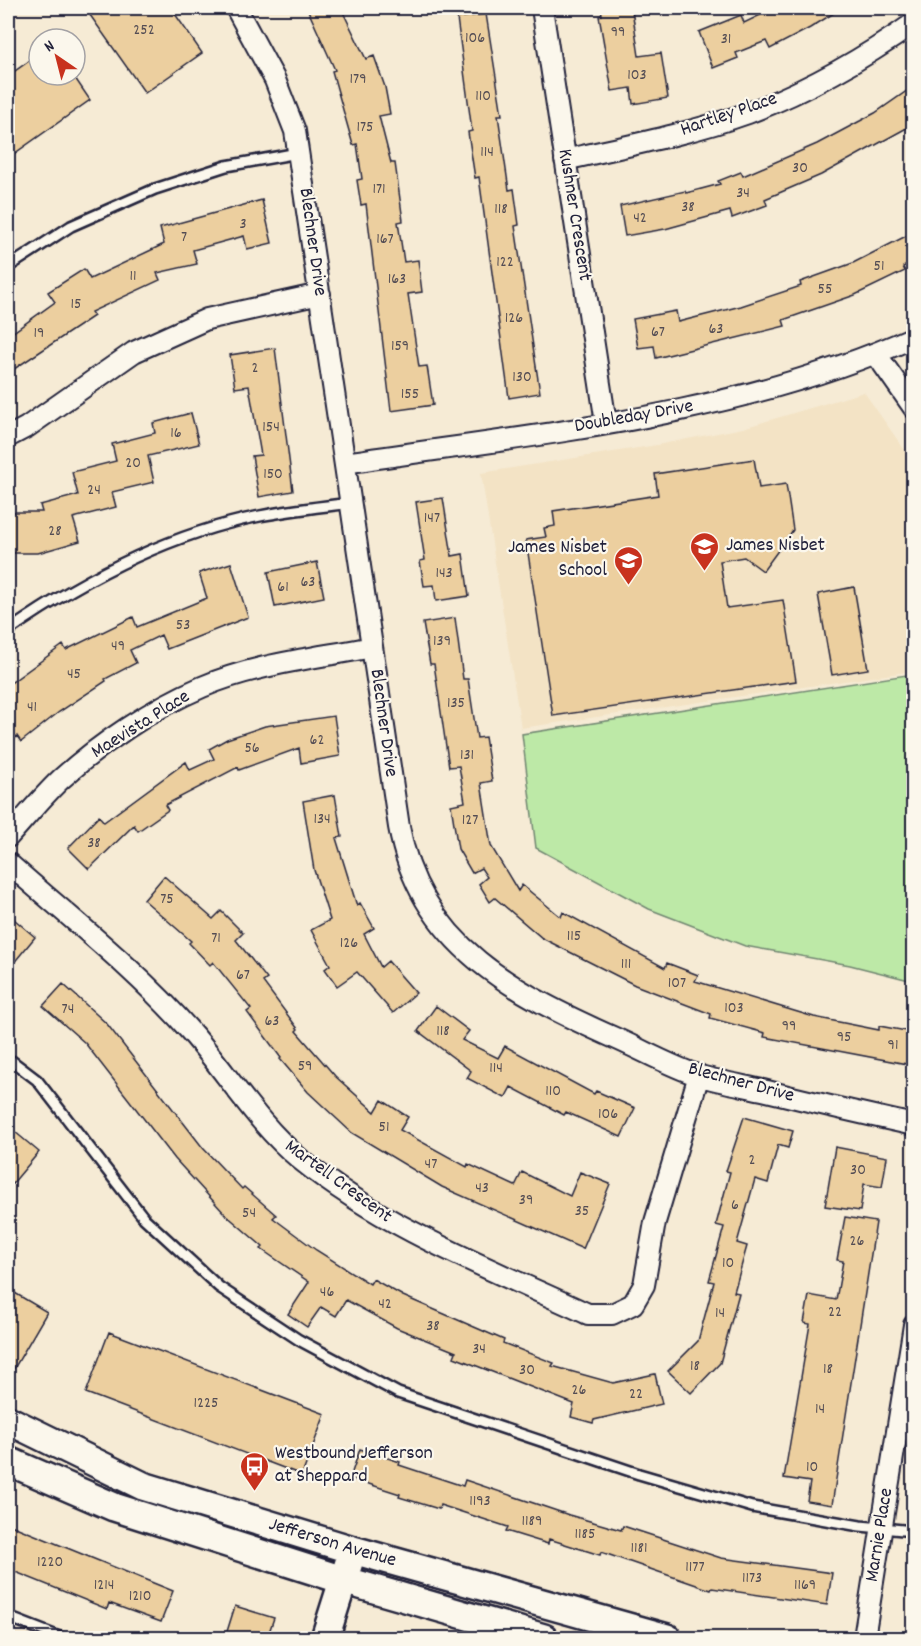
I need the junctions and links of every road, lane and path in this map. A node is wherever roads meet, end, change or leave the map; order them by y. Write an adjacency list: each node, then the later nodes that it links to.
1 (236, 8): 4 (street, Blechner Drive)
2 (542, 8): 5 (street, Kushner Crescent)
3 (914, 23): 5 (street, Hartley Place)
4 (299, 153): 6 (lane); 7 (street, Blechner Drive)
5 (565, 160): 11 (street, Kushner Crescent)
6 (8, 267)
7 (320, 294): 12 (street); 13 (street, Blechner Drive)
8 (914, 337): 9 (street, Doubleday Drive)
9 (876, 354): 10 (street); 11 (street, Doubleday Drive)
10 (914, 408)
11 (606, 423): 13 (street, Doubleday Drive)
12 (8, 437)
13 (345, 463): 14 (street, Blechner Drive)
14 (351, 503): 15 (lane); 16 (street, Blechner Drive)
15 (8, 631)
16 (372, 647): 17 (street, Maevista Place); 20 (street, Blechner Drive)
17 (8, 837)
18 (8, 863): 20 (street, Martell Crescent)
19 (8, 1063): 26 (lane)
20 (699, 1075): 21 (street, Blechner Drive)
21 (914, 1125)
22 (914, 1325): 23 (street, Marnie Place)
23 (909, 1387): 26 (street, Marnie Place)
24 (8, 1420): 28 (street, Jefferson Avenue)
25 (8, 1461): 29 (street, Jefferson Avenue)
26 (882, 1526): 27 (lane); 35 (street, Marnie Place)
27 (914, 1531)
28 (353, 1550): 29 (street); 34 (street, Jefferson Avenue)
29 (343, 1580): 32 (street); 33 (street, Jefferson Avenue)
30 (8, 1617): 31 (lane)
31 (62, 1638)
32 (325, 1638)
33 (544, 1638)
34 (667, 1638)
35 (864, 1638)

